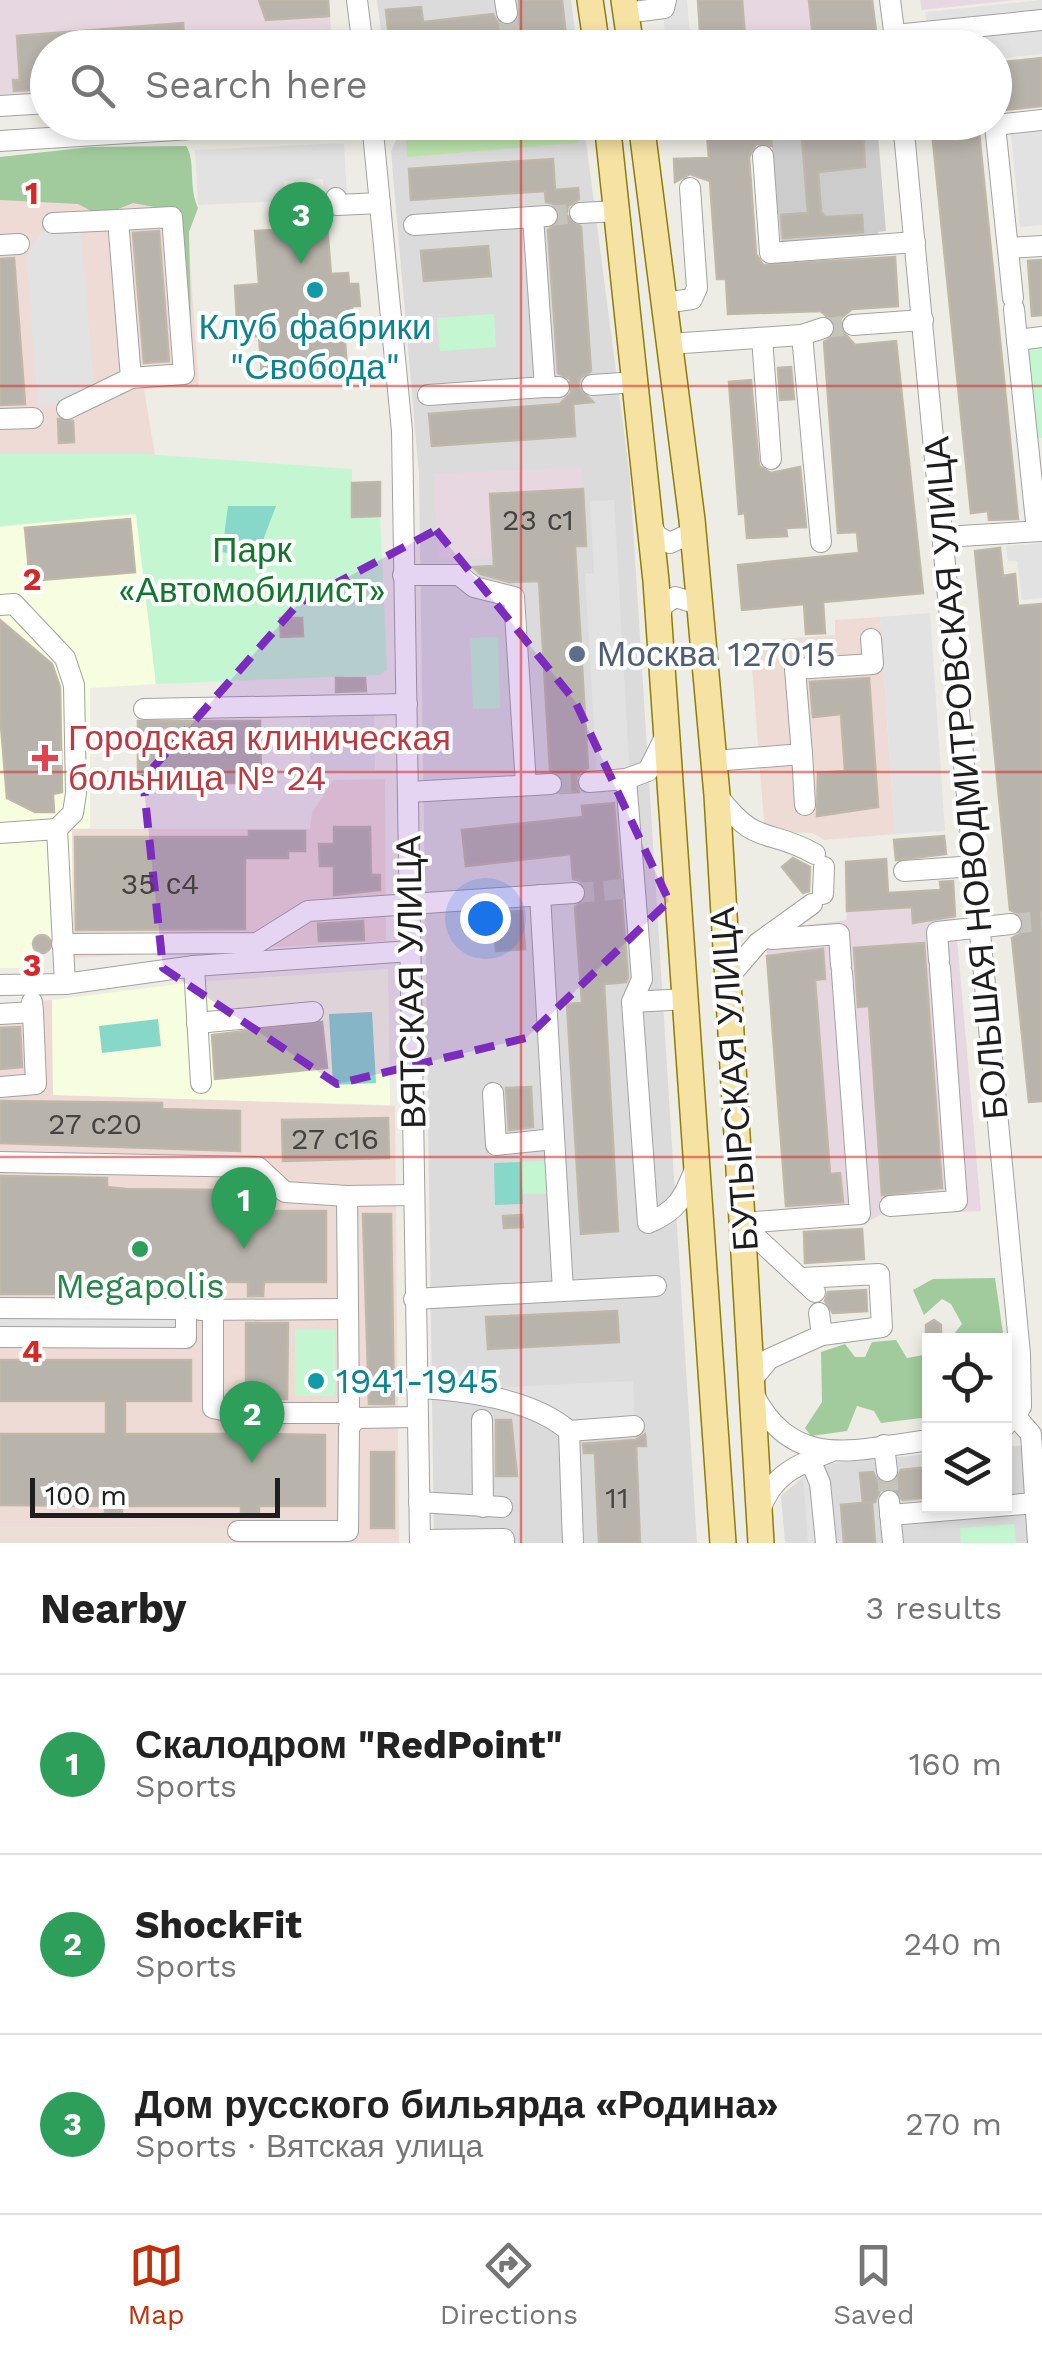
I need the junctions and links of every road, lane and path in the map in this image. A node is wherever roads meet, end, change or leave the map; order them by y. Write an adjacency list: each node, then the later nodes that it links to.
1 (357, 0): 7 (street)
2 (590, 0): 8 (main road)
3 (666, 0): 5 (street)
4 (890, 0): 9 (street)
5 (625, 6)
6 (1042, 20): 10 (street)
7 (361, 30)
8 (594, 30)
9 (894, 30)
10 (972, 30)
11 (30, 104): 12 (street)
12 (1, 106): 21 (street)
13 (1042, 120): 14 (street)
14 (1012, 123)
15 (30, 139): 21 (street)
16 (374, 140): 25 (street, ВЯТСКАЯ УЛИЦА)
17 (608, 140): 26 (main road, БУТЫРСКАЯ УЛИЦА)
18 (643, 140): 34 (main road, БУТЫРСКАЯ УЛИЦА)
19 (906, 140): 31 (street, БОЛЬШАЯ НОВОДМИТРОВСКАЯ УЛИЦА)
20 (997, 140): 33 (street)
21 (2, 141)
22 (763, 156): 31 (street)
23 (690, 188): 34 (street)
24 (336, 198): 25 (street)
25 (380, 203): 54 (street, ВЯТСКАЯ УЛИЦА)
26 (618, 211): 27 (street); 42 (main road, БУТЫРСКАЯ УЛИЦА)
27 (580, 214)
28 (118, 220): 29 (street); 41 (street); 41 (street)
29 (53, 224)
30 (414, 224): 44 (street)
31 (915, 242): 35 (street, БОЛЬШАЯ НОВОДМИТРОВСКАЯ УЛИЦА)
32 (1042, 246): 33 (street)
33 (1008, 248): 39 (street)
34 (664, 303): 40 (main road, БУТЫРСКАЯ УЛИЦА)
35 (923, 320): 36 (street); 52 (street, БОЛЬШАЯ НОВОДМИТРОВСКАЯ УЛИЦА)
36 (853, 325)
37 (1042, 337): 39 (street)
38 (762, 338): 40 (street); 48 (street); 53 (street)
39 (1017, 340): 51 (street)
40 (669, 344): 49 (main road, БУТЫРСКАЯ УЛИЦА)
41 (131, 378): 45 (street)
42 (637, 382): 43 (street); 50 (main road, БУТЫРСКАЯ УЛИЦА)
43 (592, 385)
44 (428, 394)
45 (67, 409)
46 (32, 418): 47 (street)
47 (0, 420)
48 (771, 459)
49 (692, 520): 50 (street); 56 (main road, БУТЫРСКАЯ УЛИЦА)
50 (650, 524): 57 (main road, БУТЫРСКАЯ УЛИЦА)
51 (1040, 531): 52 (street)
52 (944, 537): 73 (street, БОЛЬШАЯ НОВОДМИТРОВСКАЯ УЛИЦА)
53 (822, 542)
54 (403, 575): 59 (street, ВЯТСКАЯ УЛИЦА); 67 (street)
55 (0, 605): 71 (street)
56 (701, 616): 57 (street); 63 (main road, БУТЫРСКАЯ УЛИЦА)
57 (659, 619): 61 (main road, БУТЫРСКАЯ УЛИЦА)
58 (871, 640): 62 (street)
59 (407, 704): 60 (street); 68 (street, ВЯТСКАЯ УЛИЦА)
60 (144, 709)
61 (668, 730): 64 (street); 88 (main road, БУТЫРСКАЯ УЛИЦА)
62 (802, 754): 63 (street); 70 (street)
63 (714, 761): 69 (main road, БУТЫРСКАЯ УЛИЦА)
64 (626, 780): 65 (street); 89 (street)
65 (588, 782)
66 (551, 784): 67 (street)
67 (526, 785): 68 (street)
68 (409, 792): 77 (street, ВЯТСКАЯ УЛИЦА)
69 (717, 795): 80 (street); 84 (main road, БУТЫРСКАЯ УЛИЦА)
70 (805, 805)
71 (57, 830): 72 (street); 81 (street)
72 (0, 833)
73 (974, 866): 74 (street); 79 (street, БОЛЬШАЯ НОВОДМИТРОВСКАЯ УЛИЦА)
74 (904, 871)
75 (574, 893): 76 (street)
76 (540, 895): 77 (street); 97 (street)
77 (410, 905): 81 (street); 82 (street, ВЯТСКАЯ УЛИЦА)
78 (1011, 924): 79 (street)
79 (980, 928): 102 (street); 120 (street, БОЛЬШАЯ НОВОДМИТРОВСКАЯ УЛИЦА)
80 (768, 935): 84 (street); 103 (street)
81 (62, 944): 85 (street)
82 (411, 951): 83 (street); 100 (street, ВЯТСКАЯ УЛИЦА)
83 (194, 966): 85 (street); 93 (street)
84 (727, 980): 103 (main road, БУТЫРСКАЯ УЛИЦА)
85 (64, 984): 86 (street)
86 (30, 985): 87 (street); 90 (street)
87 (0, 986)
88 (687, 1000): 89 (street); 99 (main road, БУТЫРСКАЯ УЛИЦА)
89 (632, 1002): 99 (street)
90 (32, 1012): 92 (street); 95 (street)
91 (313, 1012): 93 (street)
92 (0, 1014)
93 (197, 1023): 94 (street)
94 (201, 1083)
95 (0, 1087)
96 (493, 1093): 97 (street)
97 (554, 1140): 105 (street)
98 (0, 1162): 101 (street)
99 (698, 1163): 138 (main road, БУТЫРСКАЯ УЛИЦА)
100 (413, 1195): 101 (street); 107 (street, ВЯТСКАЯ УЛИЦА)
101 (347, 1196): 111 (street)
102 (890, 1206)
103 (743, 1224): 106 (street); 116 (main road, БУТЫРСКАЯ УЛИЦА)
104 (656, 1286): 105 (street)
105 (563, 1291): 107 (street)
106 (812, 1294): 112 (street); 112 (street)
107 (414, 1299): 117 (street, ВЯТСКАЯ УЛИЦА)
108 (0, 1308): 109 (street)
109 (186, 1310): 110 (street); 114 (street)
110 (213, 1310): 111 (street); 115 (street)
111 (348, 1310): 118 (street)
112 (822, 1335): 116 (street)
113 (0, 1336): 114 (street)
114 (186, 1338): 115 (street)
115 (212, 1338): 118 (street)
116 (751, 1386): 127 (street); 133 (main road, БУТЫРСКАЯ УЛИЦА)
117 (417, 1388): 119 (street, ВЯТСКАЯ УЛИЦА); 124 (street)
118 (353, 1416): 119 (street); 134 (street)
119 (418, 1417): 131 (street, ВЯТСКАЯ УЛИЦА)
120 (1012, 1418)
121 (482, 1420): 131 (street)
122 (1012, 1423): 128 (street)
123 (634, 1426): 124 (street)
124 (569, 1430): 137 (street)
125 (922, 1441): 126 (street)
126 (884, 1445): 127 (street); 130 (street)
127 (832, 1452): 129 (street)
128 (1037, 1452): 132 (street)
129 (810, 1460): 133 (street); 140 (street)
130 (887, 1471)
131 (419, 1502): 135 (street, ВЯТСКАЯ УЛИЦА)
132 (1036, 1503): 141 (street); 142 (street)
133 (759, 1512): 139 (main road, БУТЫРСКАЯ УЛИЦА)
134 (238, 1530)
135 (420, 1541): 136 (street)
136 (504, 1543)
137 (573, 1543)
138 (723, 1543)
139 (761, 1543)
140 (826, 1543)
141 (893, 1543)
142 (1038, 1543)

